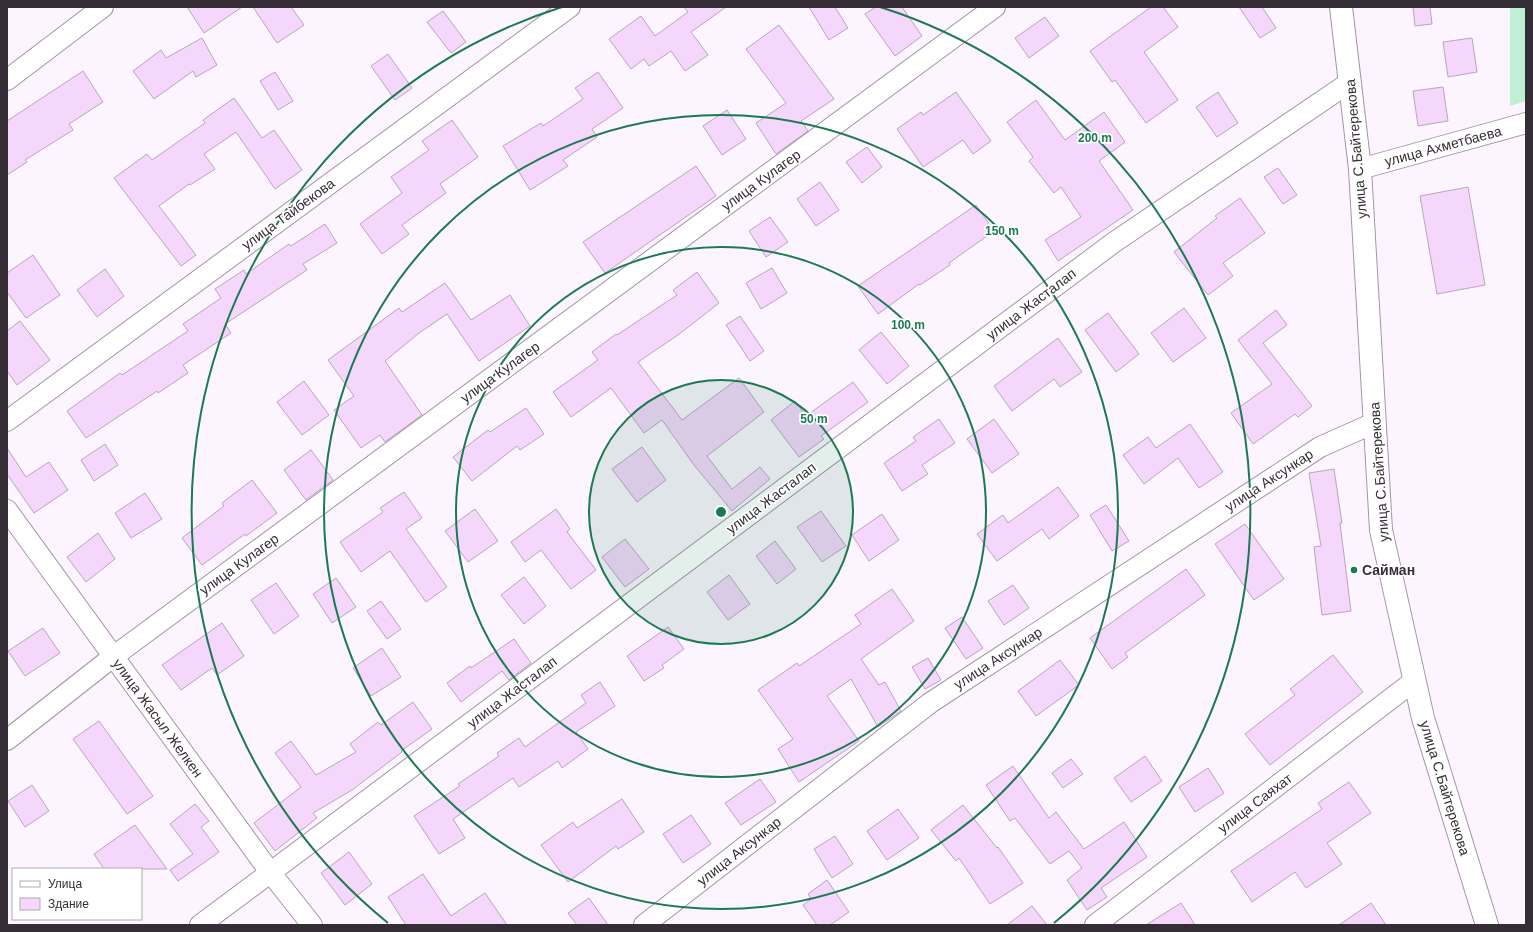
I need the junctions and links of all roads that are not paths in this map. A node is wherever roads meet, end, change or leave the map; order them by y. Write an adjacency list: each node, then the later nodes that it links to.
1 (103, 7): 5 (street)
2 (570, 7): 9 (street, улица Тайбекова)
3 (995, 7): 12 (street, улица Кулагер)
4 (1341, 7): 6 (main road, улица С.Байтерекова)
5 (7, 80)
6 (1350, 82): 8 (main road, улица С.Байтерекова); 15 (street, улица Жасталап)
7 (1526, 123): 8 (street, улица Ахметбаева)
8 (1360, 169): 10 (main road, улица С.Байтерекова)
9 (7, 421)
10 (1374, 423): 13 (main road, улица С.Байтерекова); 18 (street, улица Аксункар)
11 (7, 510): 12 (street, улица Жасыл Желкен)
12 (114, 656): 14 (street, улица Кулагер); 15 (street, улица Жасыл Желкен)
13 (1414, 681): 19 (street, улица Саяхат); 20 (main road, улица С.Байтерекова)
14 (7, 740)
15 (270, 872): 16 (street, улица Жасталап); 17 (street, улица Жасыл Желкен)
16 (200, 925)
17 (312, 925)
18 (644, 925)
19 (1095, 925)
20 (1487, 925)

